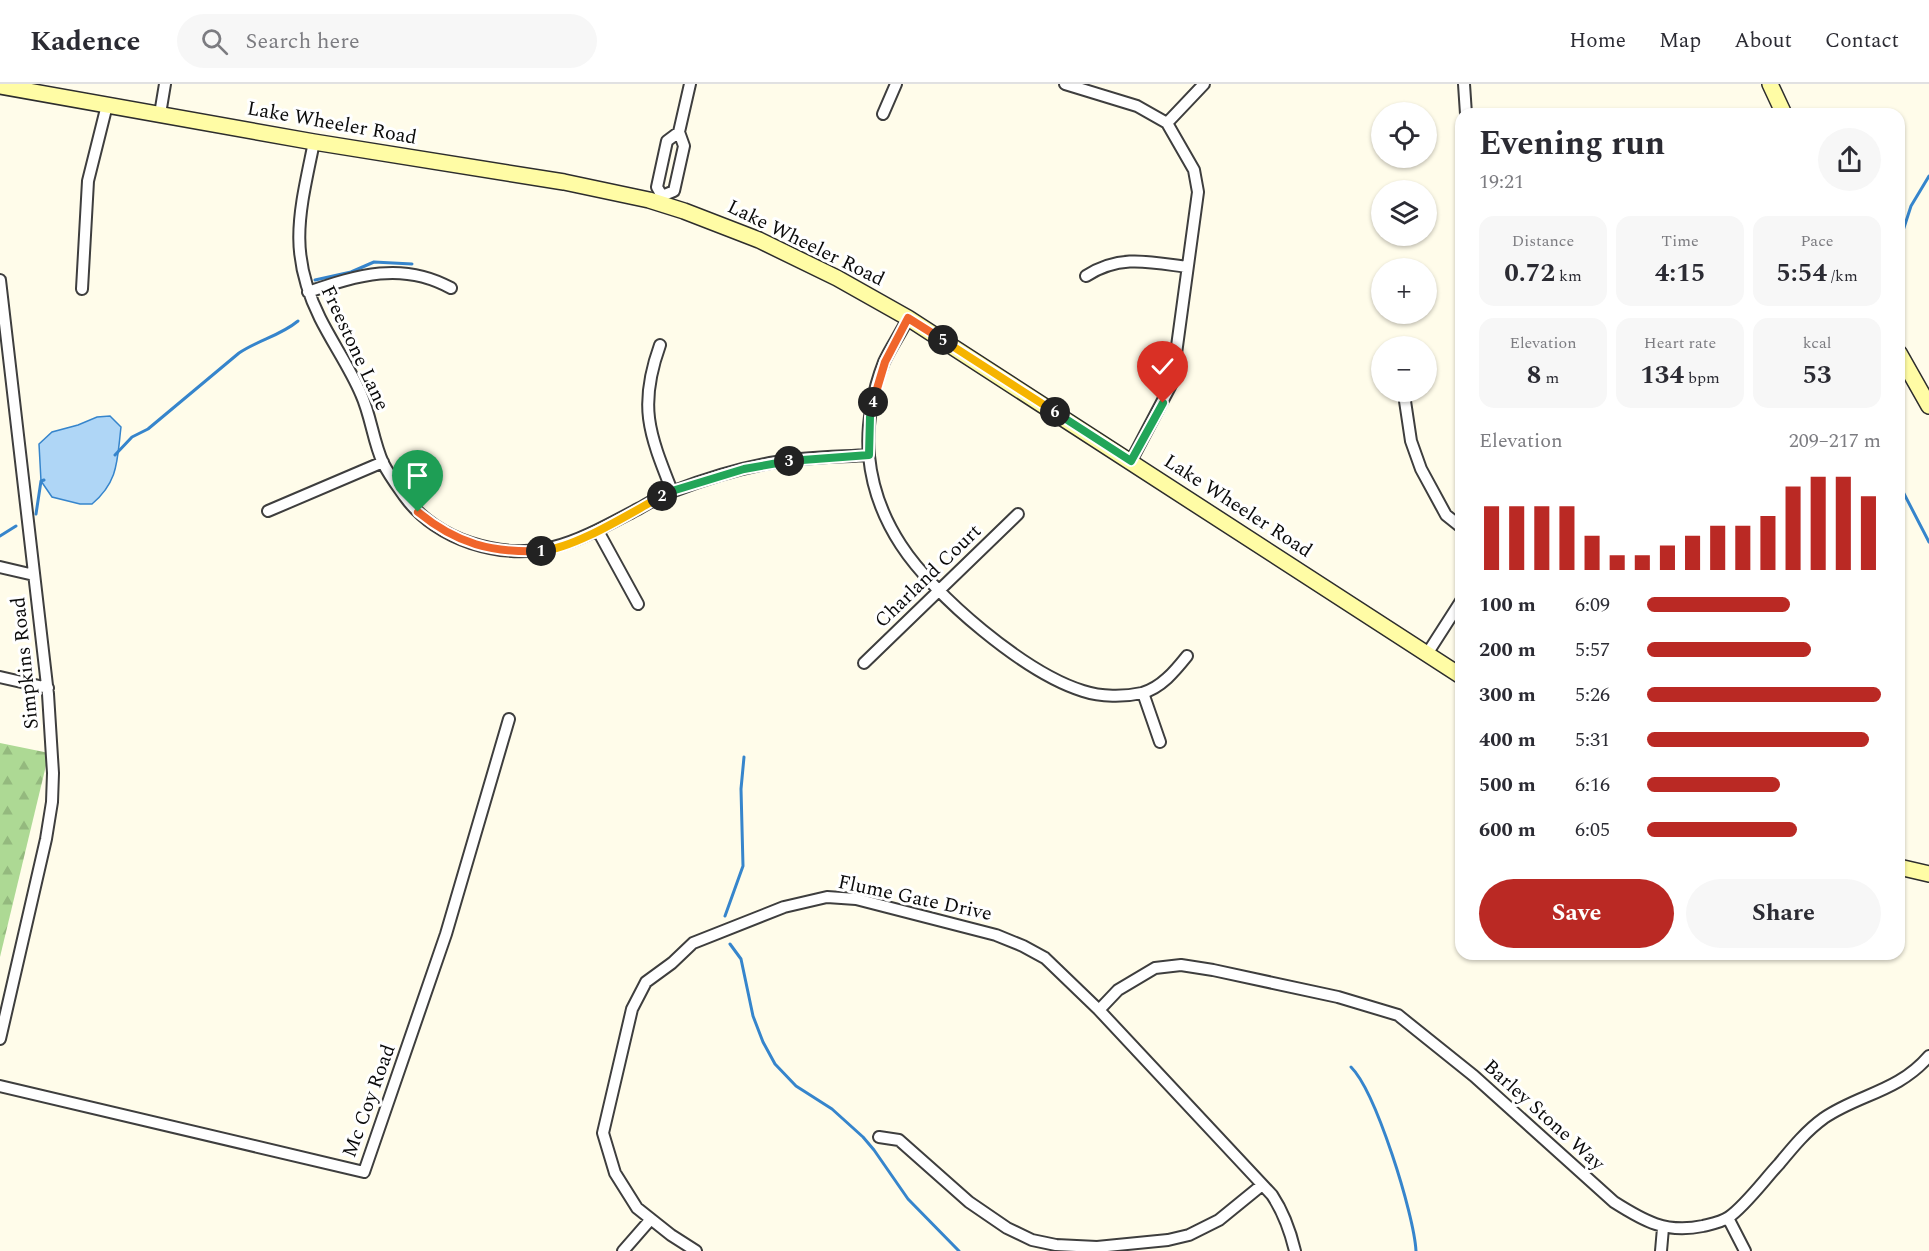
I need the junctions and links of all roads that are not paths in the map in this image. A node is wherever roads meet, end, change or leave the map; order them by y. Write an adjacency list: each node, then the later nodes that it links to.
1 (165, 84): 12 (street)
2 (690, 84): 15 (street)
3 (896, 84): 13 (street)
4 (1065, 84): 14 (street)
5 (1204, 84): 14 (street)
6 (1464, 84): 10 (street)
7 (1770, 84): 11 (street)
8 (0, 86): 9 (street, Lake Wheeler Road)
9 (107, 105): 12 (street, Lake Wheeler Road); 22 (street)
10 (1466, 108)
11 (1781, 108)
12 (160, 114): 16 (street, Lake Wheeler Road)
13 (883, 114)
14 (1167, 123): 18 (street)
15 (679, 132): 17 (street); 17 (street)
16 (314, 142): 17 (street, Lake Wheeler Road); 23 (street, Freestone Lane)
17 (661, 200): 25 (street, Lake Wheeler Road)
18 (1187, 267): 19 (street); 31 (street)
19 (1086, 276)
20 (0, 280): 24 (street, Simpkins Road)
21 (451, 288): 23 (street)
22 (82, 289)
23 (308, 292): 32 (street, Freestone Lane)
24 (1, 304): 39 (street, Simpkins Road)
25 (908, 318): 30 (street); 31 (street, Lake Wheeler Road)
26 (660, 345): 33 (street)
27 (1905, 364): 29 (street)
28 (1405, 402): 36 (street)
29 (1929, 406)
30 (869, 455): 33 (street, Freestone Lane); 40 (street)
31 (1131, 461): 43 (street, Lake Wheeler Road)
32 (383, 462): 34 (street); 37 (street, Freestone Lane)
33 (672, 491): 37 (street, Freestone Lane)
34 (268, 511)
35 (1017, 514): 40 (street, Charland Court)
36 (1455, 522)
37 (598, 531): 41 (street)
38 (0, 567): 39 (street)
39 (34, 574): 48 (street, Simpkins Road)
40 (938, 591): 45 (street, Charland Court); 49 (street)
41 (638, 604)
42 (1455, 611): 43 (street)
43 (1427, 654): 46 (street, Lake Wheeler Road)
44 (1187, 656): 49 (street)
45 (864, 663)
46 (1455, 672)
47 (0, 677): 48 (street)
48 (48, 688): 55 (street, Simpkins Road)
49 (1143, 693): 51 (street)
50 (509, 719): 57 (street, Mc Coy Road)
51 (1160, 742)
52 (1905, 868): 53 (street)
53 (1929, 874)
54 (1099, 1010): 59 (street, Flume Gate Drive); 61 (street, Flume Gate Drive); 62 (street, Barley Stone Way)
55 (0, 1039)
56 (1929, 1056): 60 (street, Barley Stone Way)
57 (0, 1086)
58 (879, 1137): 59 (street)
59 (1262, 1185): 65 (street, Flume Gate Drive)
60 (1728, 1218): 62 (street, Barley Stone Way); 67 (street)
61 (651, 1219): 63 (street); 64 (street, Flume Gate Drive)
62 (1663, 1228): 66 (street)
63 (623, 1251)
64 (696, 1251)
65 (1295, 1251)
66 (1661, 1251)
67 (1745, 1251)

